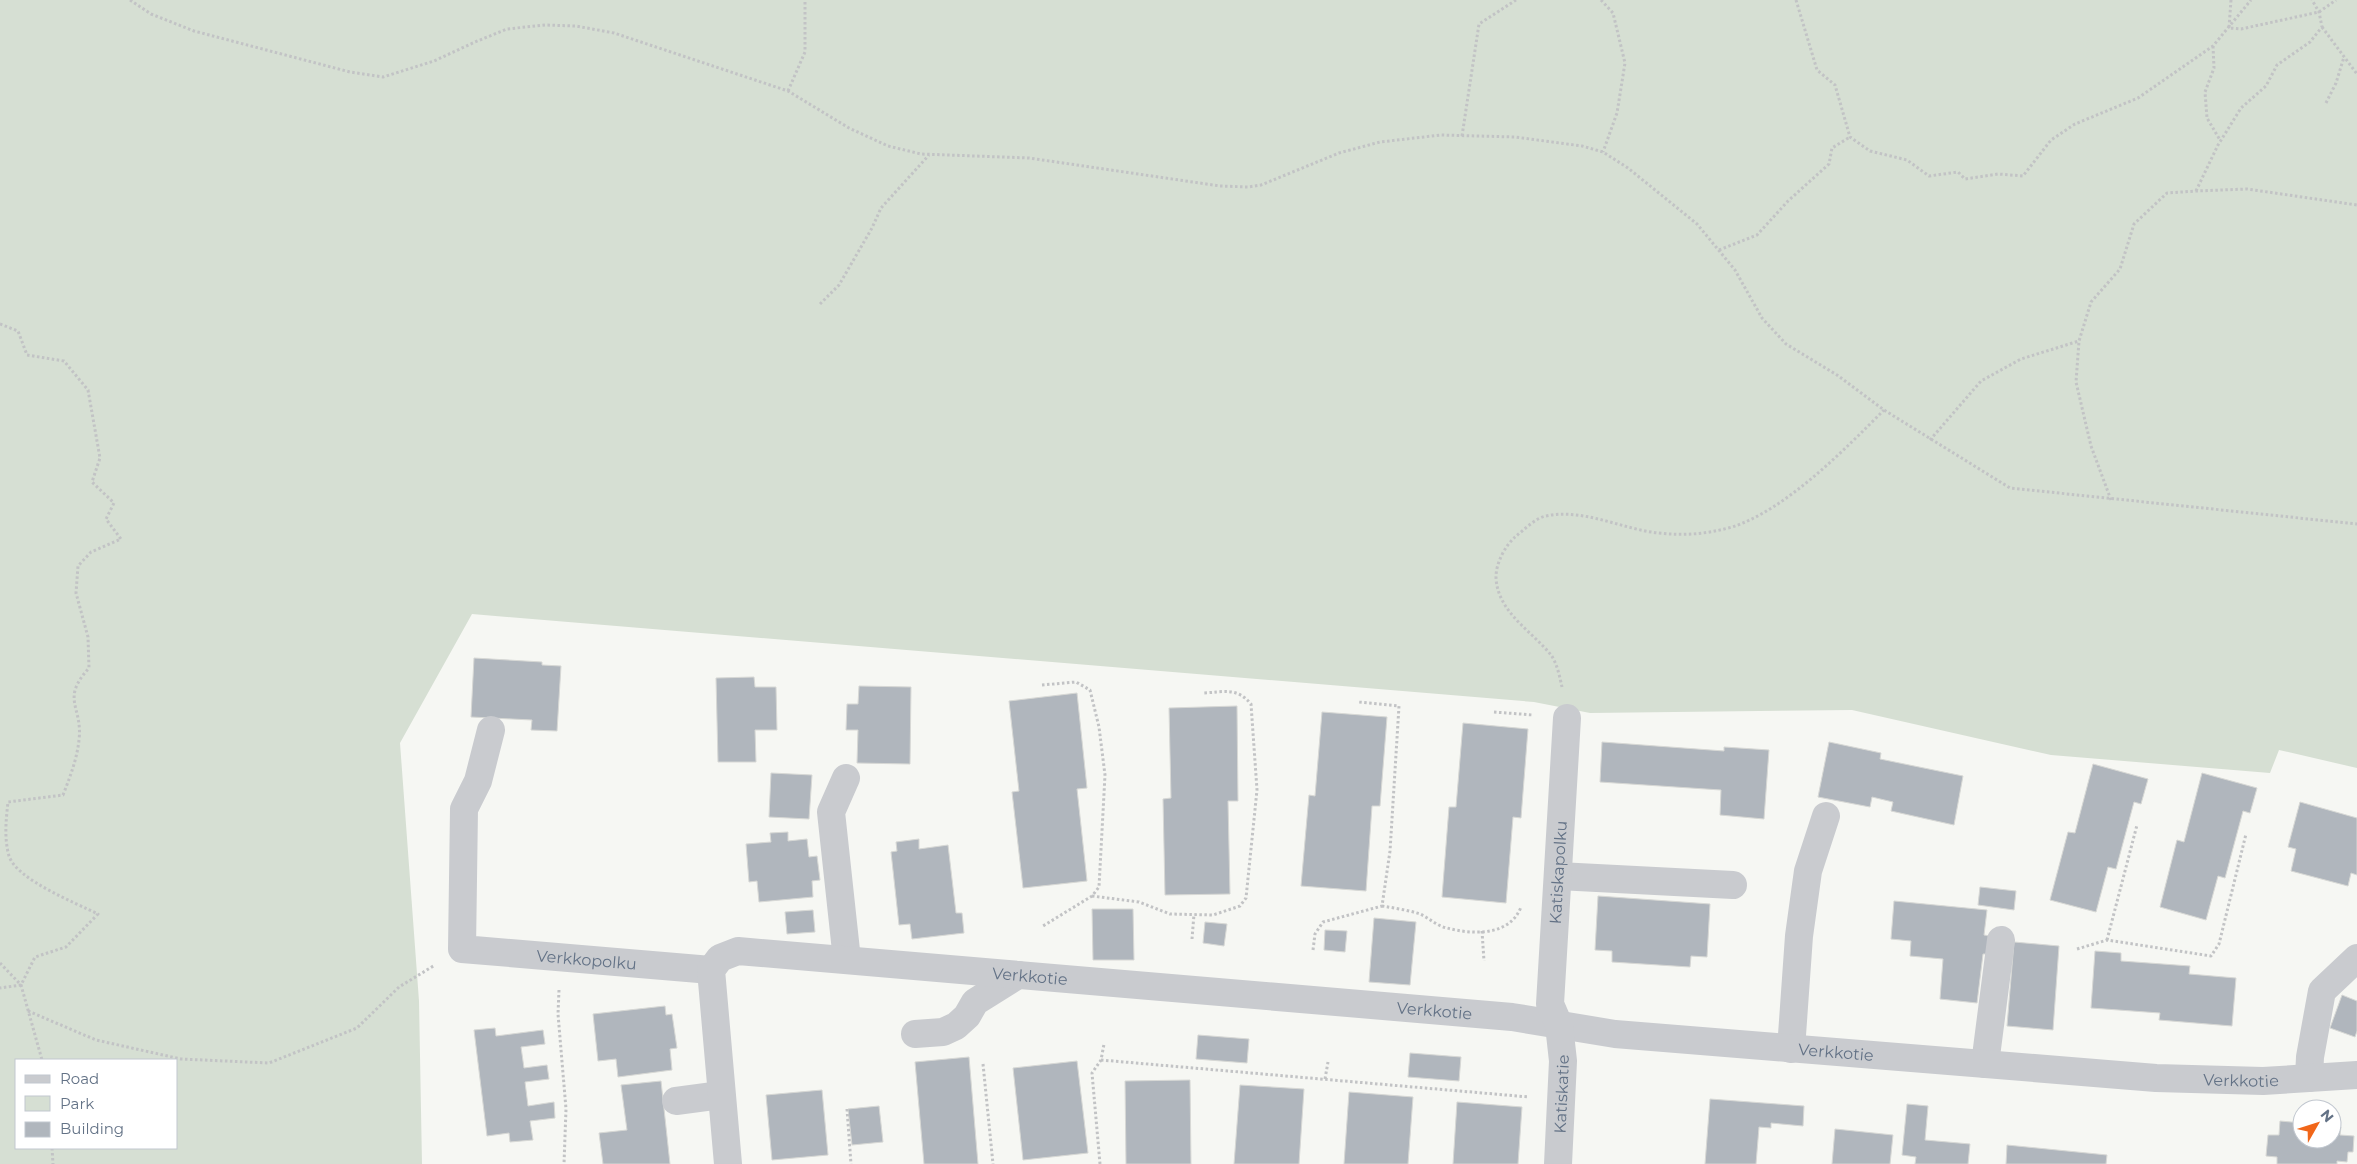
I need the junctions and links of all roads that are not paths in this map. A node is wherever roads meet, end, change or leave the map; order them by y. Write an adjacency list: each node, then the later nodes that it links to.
1 (1567, 718): 5 (street, Katiskapolku)
2 (491, 730): 10 (street, Verkkopolku)
3 (846, 778): 9 (street)
4 (1826, 816): 14 (street)
5 (1558, 876): 6 (street); 12 (street, Katiskapolku)
6 (1733, 886)
7 (2001, 940): 15 (street)
8 (2357, 958): 17 (street)
9 (846, 960): 10 (street, Verkkotie); 11 (street, Verkkotie)
10 (711, 970): 18 (street)
11 (1018, 975): 12 (street, Verkkotie); 13 (street)
12 (1559, 1025): 14 (street, Verkkotie); 21 (street, Katiskatie)
13 (915, 1034)
14 (1791, 1049): 15 (street, Verkkotie)
15 (1985, 1064): 17 (street, Verkkotie)
16 (2357, 1075): 17 (street, Verkkotie)
17 (2309, 1078)
18 (721, 1095): 19 (street); 20 (street)
19 (676, 1101)
20 (728, 1164)
21 (1558, 1164)

